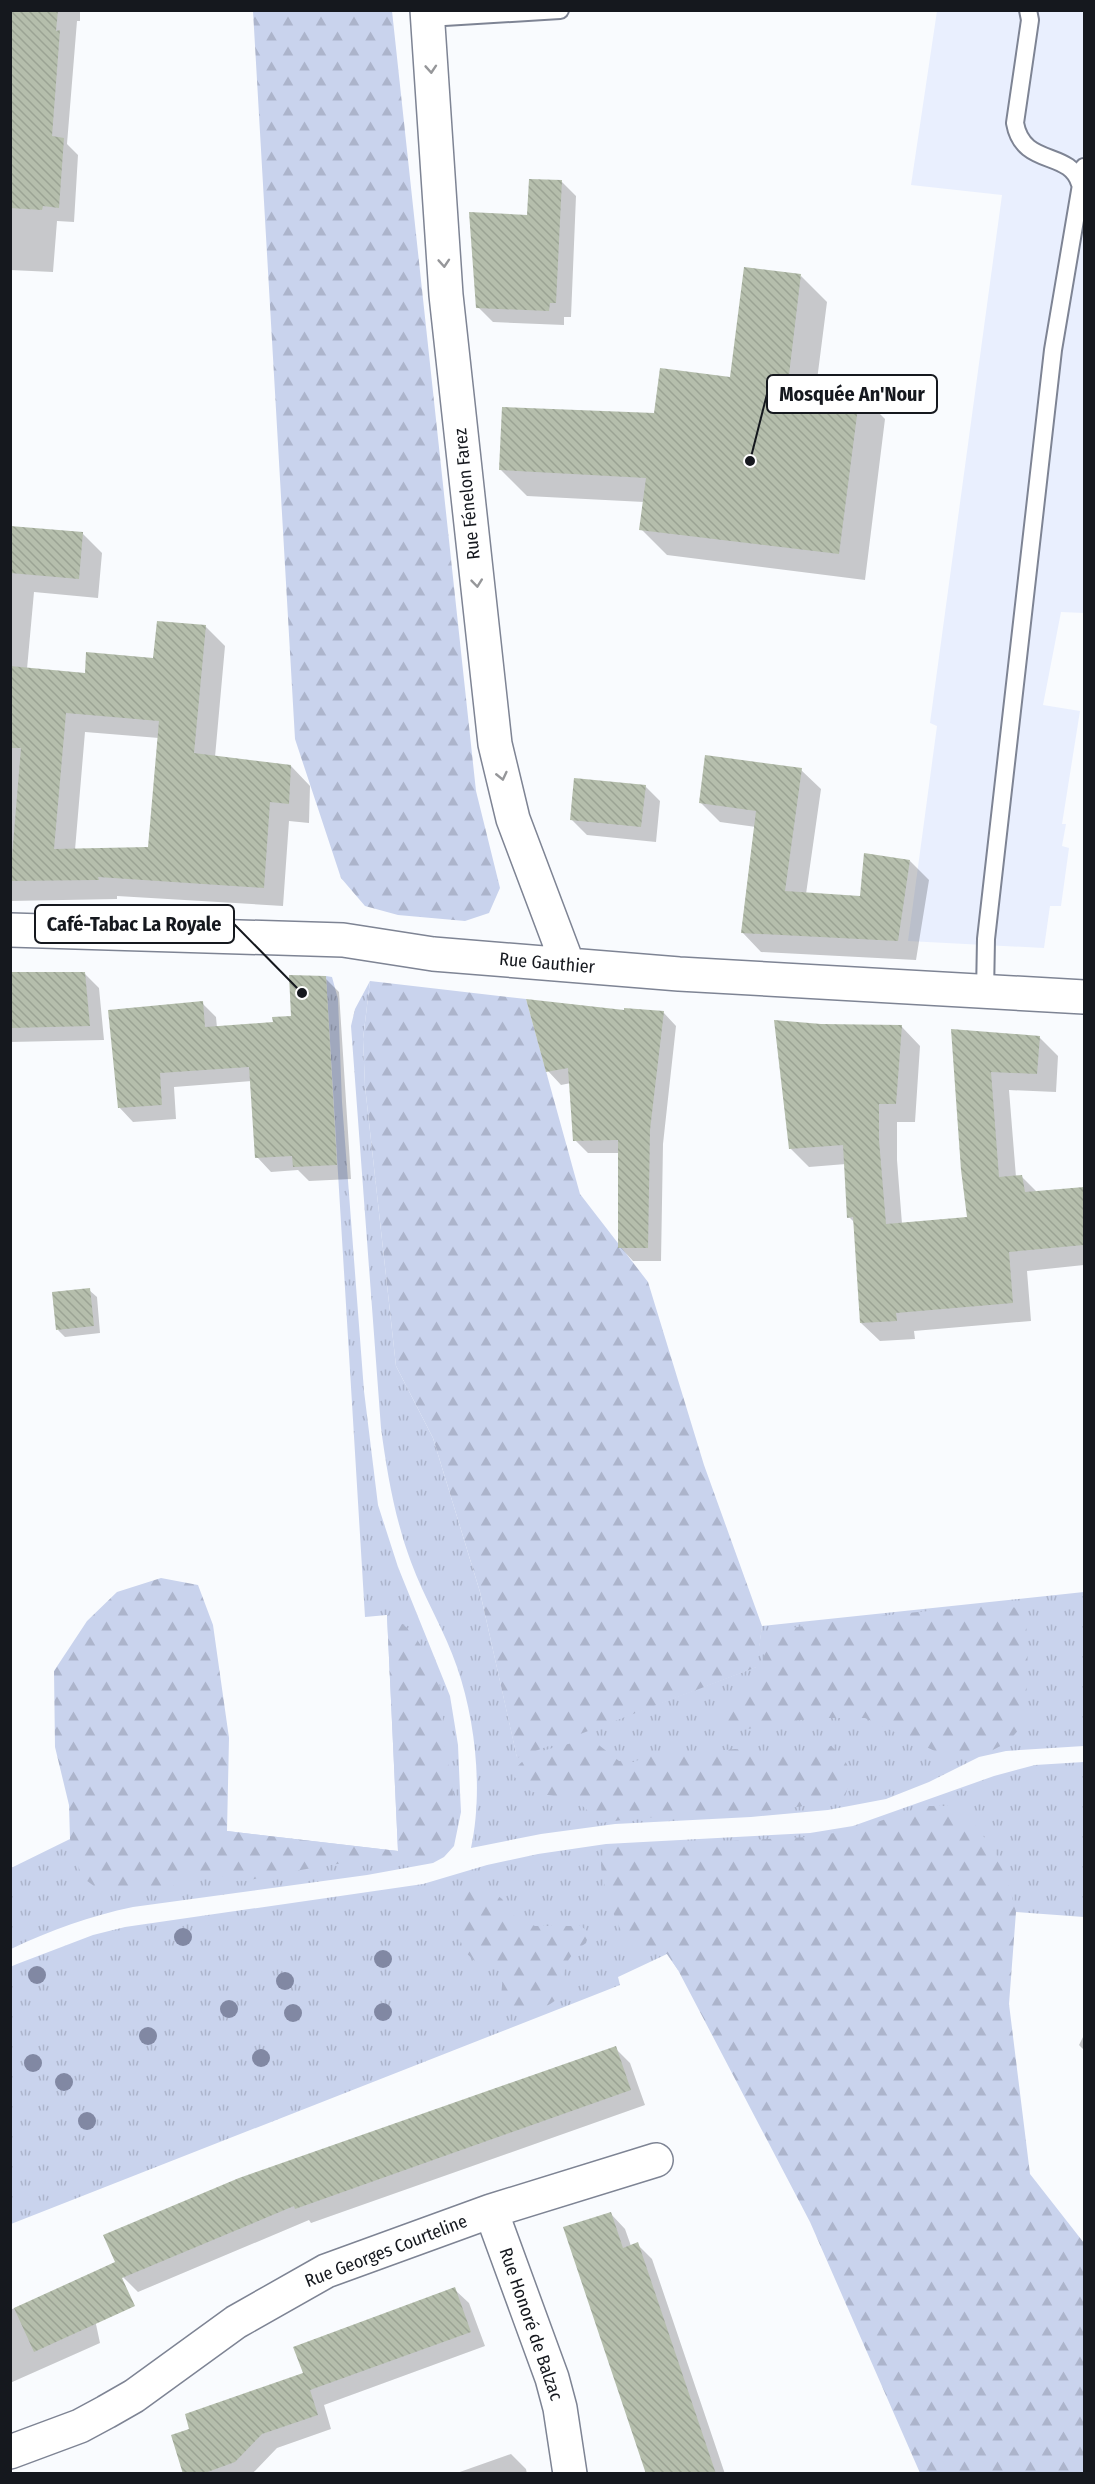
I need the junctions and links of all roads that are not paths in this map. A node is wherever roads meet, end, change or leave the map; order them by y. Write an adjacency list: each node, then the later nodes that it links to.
1 (560, 10): 3 (lane)
2 (1028, 10): 5 (lane)
3 (428, 14): 7 (street, Rue Fénelon Farez, one-way to 7)
4 (1084, 167): 5 (lane)
5 (1080, 184): 8 (lane)
6 (10, 930): 7 (street, Rue Gauthier)
7 (568, 965): 8 (street, Rue Gauthier)
8 (985, 993): 9 (street, Rue Gauthier)
9 (1084, 997)
10 (656, 2160): 11 (street, Rue Georges Courteline)
11 (491, 2211): 12 (street, Rue Georges Courteline); 13 (street, Rue Honoré de Balzac)
12 (10, 2452)
13 (570, 2474)

